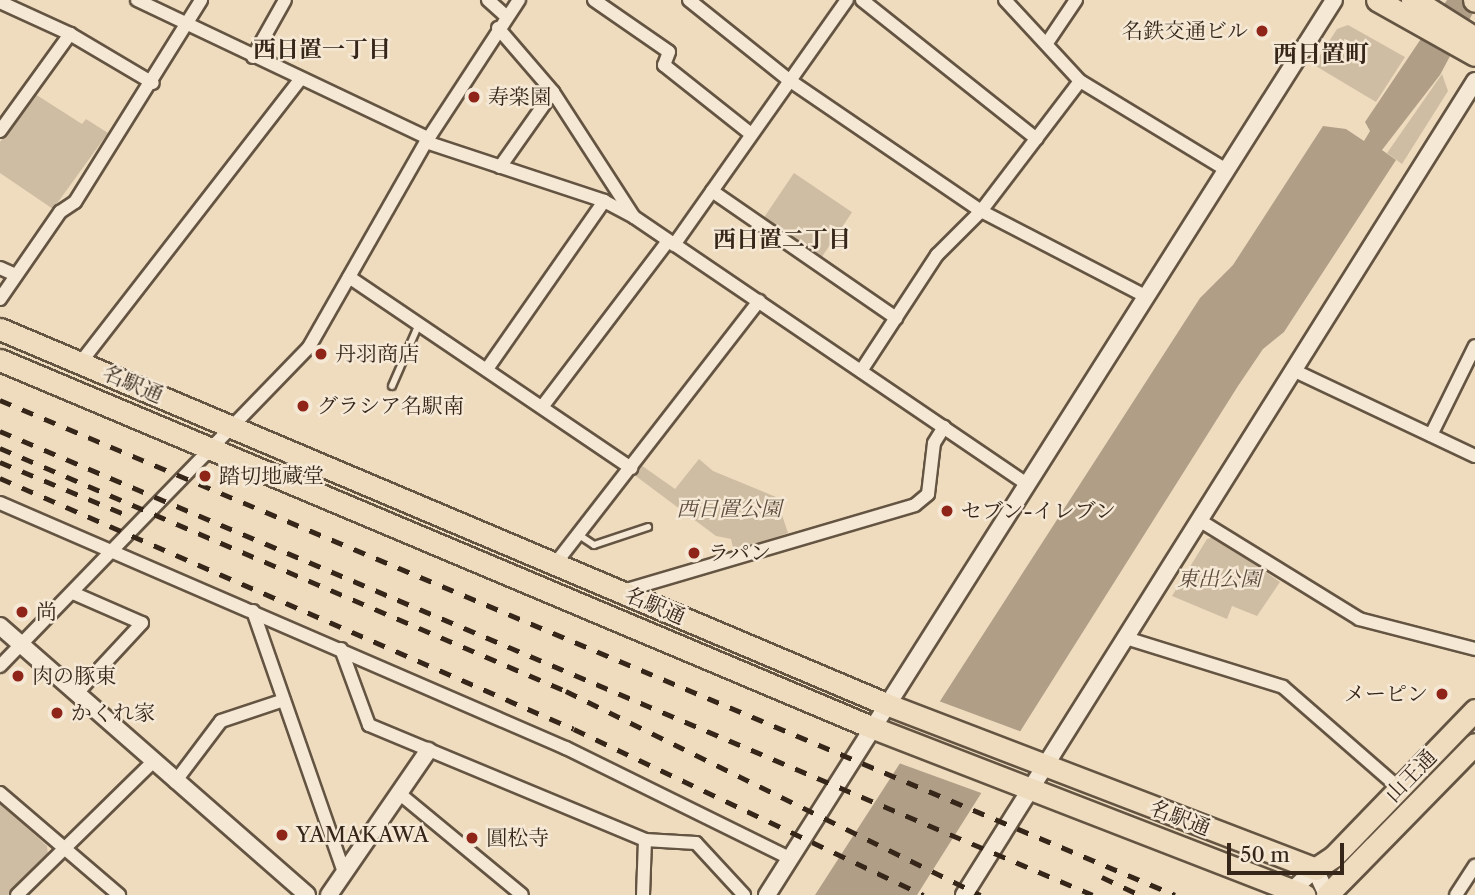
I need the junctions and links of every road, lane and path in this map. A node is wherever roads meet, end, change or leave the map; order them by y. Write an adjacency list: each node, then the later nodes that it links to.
1 (137, 0): 18 (street)
2 (201, 0): 18 (street)
3 (285, 0): 24 (street)
4 (488, 0): 17 (street)
5 (519, 0): 17 (street)
6 (594, 0): 33 (street)
7 (689, 0): 26 (street)
8 (846, 0): 26 (street)
9 (862, 0): 34 (street)
10 (1005, 0): 22 (street)
11 (1076, 0): 22 (street)
12 (1334, 0): 37 (street)
13 (1377, 0): 23 (main road)
14 (1413, 0): 23 (highway)
15 (1430, 0): 19 (highway)
16 (0, 2): 21 (street)
17 (506, 16): 20 (street)
18 (189, 25): 24 (street); 29 (street)
19 (1475, 25)
20 (498, 28): 30 (street); 35 (street)
21 (71, 34): 29 (street); 31 (street)
22 (1046, 43): 27 (street)
23 (1472, 48)
24 (253, 57): 25 (street)
25 (300, 80): 35 (street); 54 (street)
26 (789, 80): 33 (street); 40 (street)
27 (1080, 81): 34 (street); 37 (street)
28 (1475, 81): 57 (street)
29 (153, 83): 44 (street)
30 (553, 92): 36 (street); 41 (street)
31 (5, 113): 32 (street)
32 (0, 131)
33 (751, 134): 38 (street)
34 (1037, 139): 40 (street)
35 (427, 140): 36 (street); 45 (street)
36 (500, 167): 39 (street)
37 (1224, 169): 46 (street)
38 (712, 191): 42 (street); 49 (street)
39 (604, 201): 41 (street); 55 (street)
40 (981, 211): 46 (street); 49 (street)
41 (634, 217): 42 (street)
42 (671, 243): 48 (street); 59 (street)
43 (0, 268): 44 (street)
44 (16, 275): 47 (street)
45 (349, 277): 50 (street); 60 (street)
46 (1145, 296): 66 (street)
47 (0, 299)
48 (759, 302): 56 (street); 65 (street)
49 (896, 318): 56 (street)
50 (419, 324): 55 (street); 58 (lane)
51 (0, 329): 54 (main road, 名駅通)
52 (1475, 346): 62 (street)
53 (0, 360): 63 (main road, 名駅通)
54 (81, 362): 60 (main road, 名駅通)
55 (487, 369): 59 (street)
56 (861, 371): 61 (street)
57 (1295, 371): 62 (street); 68 (street)
58 (392, 386)
59 (542, 407): 65 (street)
60 (236, 426): 63 (street); 72 (main road, 名駅通)
61 (944, 428): 66 (street); 73 (street)
62 (1430, 435): 64 (street)
63 (214, 448): 71 (street); 86 (main road, 名駅通)
64 (1475, 456)
65 (631, 468): 70 (street)
66 (1026, 483): 84 (street)
67 (0, 503): 71 (street)
68 (1199, 520): 77 (street); 80 (street)
69 (648, 527): 70 (lane)
70 (579, 535): 72 (street)
71 (114, 552): 74 (street); 75 (street)
72 (555, 564): 73 (main road, 名駅通)
73 (621, 592): 84 (main road, 名駅通)
74 (73, 593): 78 (street); 82 (street)
75 (253, 611): 79 (street); 83 (street)
76 (0, 626): 78 (street)
77 (1126, 638): 90 (street); 93 (street)
78 (21, 644): 81 (street); 82 (street)
79 (341, 649): 87 (street); 98 (street)
80 (1475, 649)
81 (0, 666)
82 (76, 694): 89 (street)
83 (284, 700): 91 (street); 101 (street)
84 (886, 704): 86 (street); 90 (main road, 名駅通)
85 (1475, 709): 93 (main road, 山王通)
86 (871, 727): 92 (main road, 名駅通); 98 (street)
87 (428, 751): 95 (street); 96 (street)
88 (1470, 756): 112 (main road, 山王通)
89 (153, 762): 91 (street); 97 (street)
90 (1043, 763): 92 (street); 100 (main road, 名駅通)
91 (175, 782): 105 (street)
92 (1027, 788): 102 (main road, 名駅通); 111 (street)
93 (1400, 789): 100 (main road, 山王通)
94 (0, 793): 97 (street)
95 (400, 794): 101 (street); 107 (street)
96 (645, 840): 108 (street); 109 (street)
97 (63, 847): 103 (street); 104 (street)
98 (790, 858): 110 (street)
99 (1475, 866): 113 (street)
100 (1315, 869): 102 (street); 112 (street)
101 (344, 873): 106 (street)
102 (1294, 894)
103 (18, 895)
104 (119, 895)
105 (307, 895)
106 (329, 895)
107 (522, 895)
108 (643, 895)
109 (744, 895)
110 (767, 895)
111 (964, 895)
112 (1327, 895)
113 (1456, 895)

